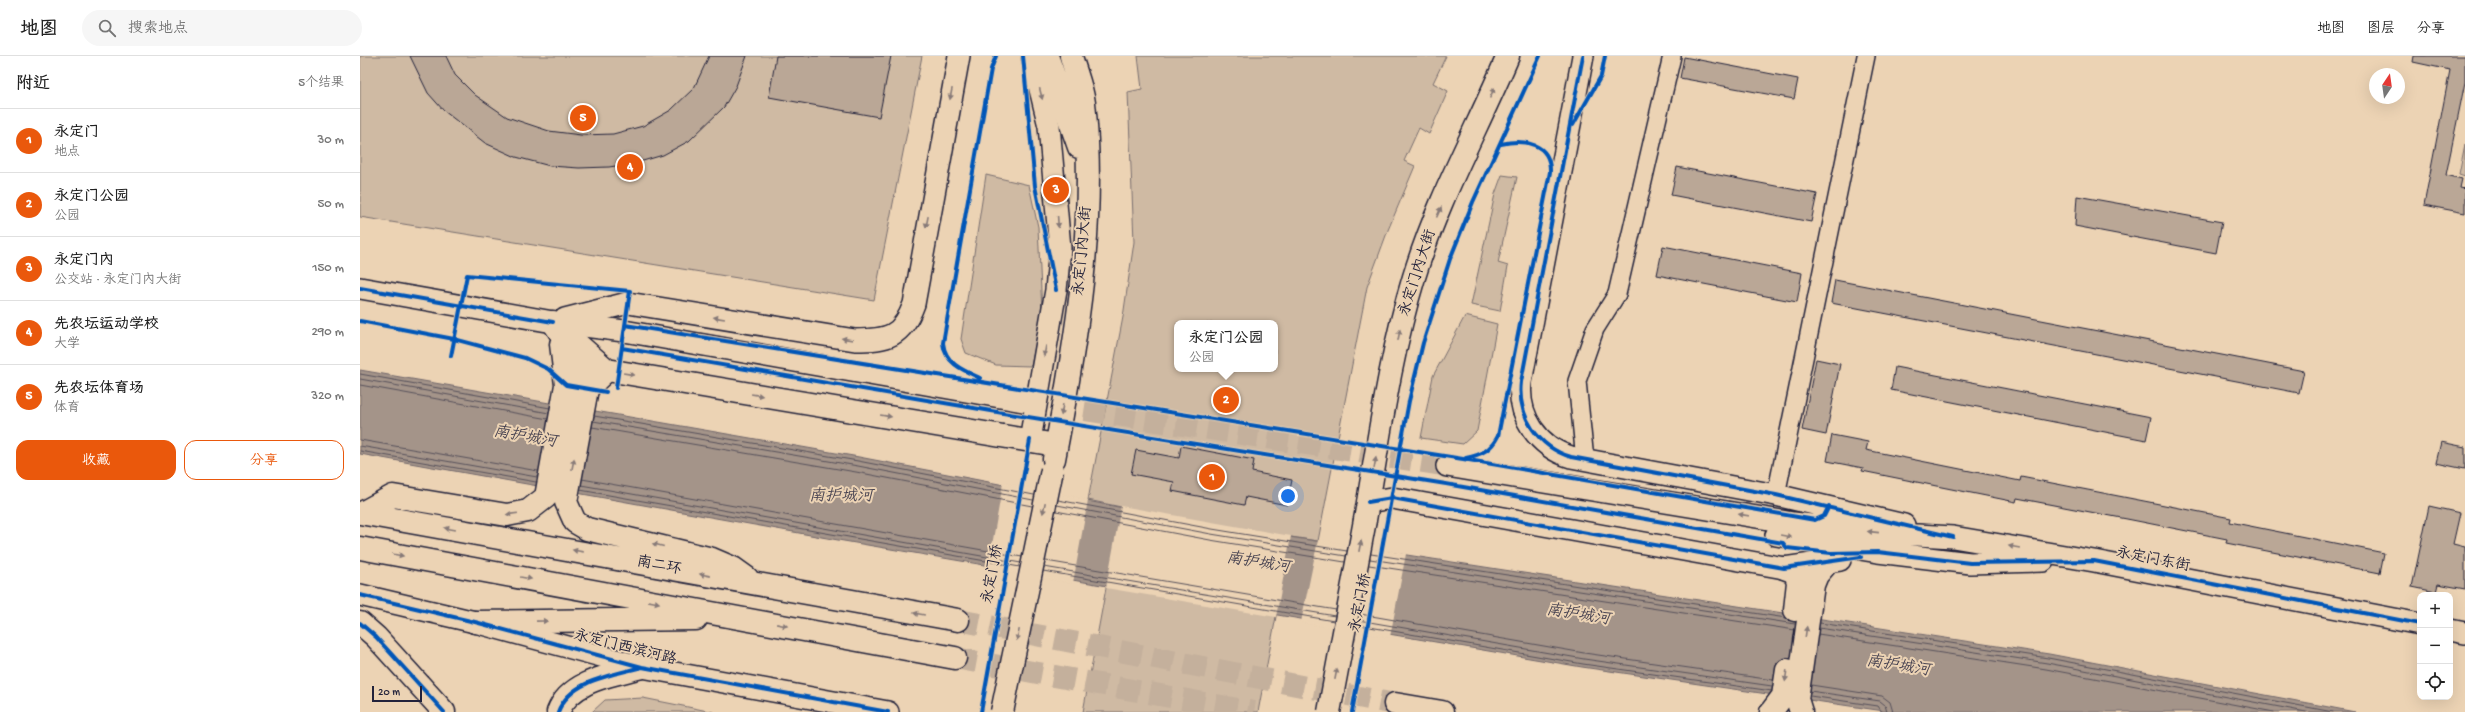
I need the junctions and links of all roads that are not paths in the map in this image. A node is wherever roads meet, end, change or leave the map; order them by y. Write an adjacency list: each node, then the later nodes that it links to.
1 (959, 56): 11 (street, one-way to 11)
2 (1032, 56): 15 (street, one-way to 15)
3 (1047, 56): 9 (main road)
4 (1071, 56): 9 (main road, 永定门内大街)
5 (1508, 56): 20 (main road, 永定门内大街, one-way to 5)
6 (1583, 56): 17 (street)
7 (1672, 56): 17 (street)
8 (1866, 56): 18 (street)
9 (1088, 172): 16 (main road, 永定门内大街, one-way to 16)
10 (360, 288): 11 (street)
11 (552, 322): 12 (main road); 13 (main road); 14 (street)
12 (607, 370): 13 (main road); 15 (main road, one-way to 15)
13 (576, 387): 19 (main road)
14 (1022, 407)
15 (1030, 440): 16 (main road)
16 (1056, 445): 43 (main road, one-way to 43, bridge)
17 (1585, 460): 18 (street)
18 (1776, 495): 22 (street)
19 (556, 500): 21 (main road, one-way to 21); 28 (main road, one-way to 19)
20 (1366, 511): 27 (street); 44 (main road, 永定门桥, one-way to 20, bridge)
21 (361, 513): 28 (main road, 南二环, one-way to 21)
22 (1953, 537): 24 (street, 永定门东街, one-way to 24); 26 (street, 永定门东街, one-way to 22)
23 (360, 548): 30 (main road, one-way to 30)
24 (1878, 552): 25 (street); 26 (street, 永定门东街)
25 (1829, 561): 27 (street); 27 (main road)
26 (2094, 561): 34 (street, 永定门东街)
27 (1799, 578): 46 (main road, one-way to 46); 47 (main road, one-way to 27)
28 (757, 585): 31 (main road, 南二环, one-way to 28)
29 (360, 595): 32 (street, 永定门西滨河路)
30 (746, 618): 32 (main road, one-way to 30); 37 (main road, one-way to 37)
31 (958, 620)
32 (475, 622): 38 (street, 永定门西滨河路)
33 (360, 623): 40 (main road)
34 (2417, 623)
35 (2453, 631): 36 (street)
36 (2465, 633)
37 (955, 658)
38 (642, 667): 41 (main road); 42 (street, 永定门西滨河路)
39 (1395, 704): 45 (main road)
40 (444, 712)
41 (558, 712)
42 (888, 712)
43 (1002, 712)
44 (1329, 712)
45 (1442, 712)
46 (1771, 712)
47 (1801, 712)

